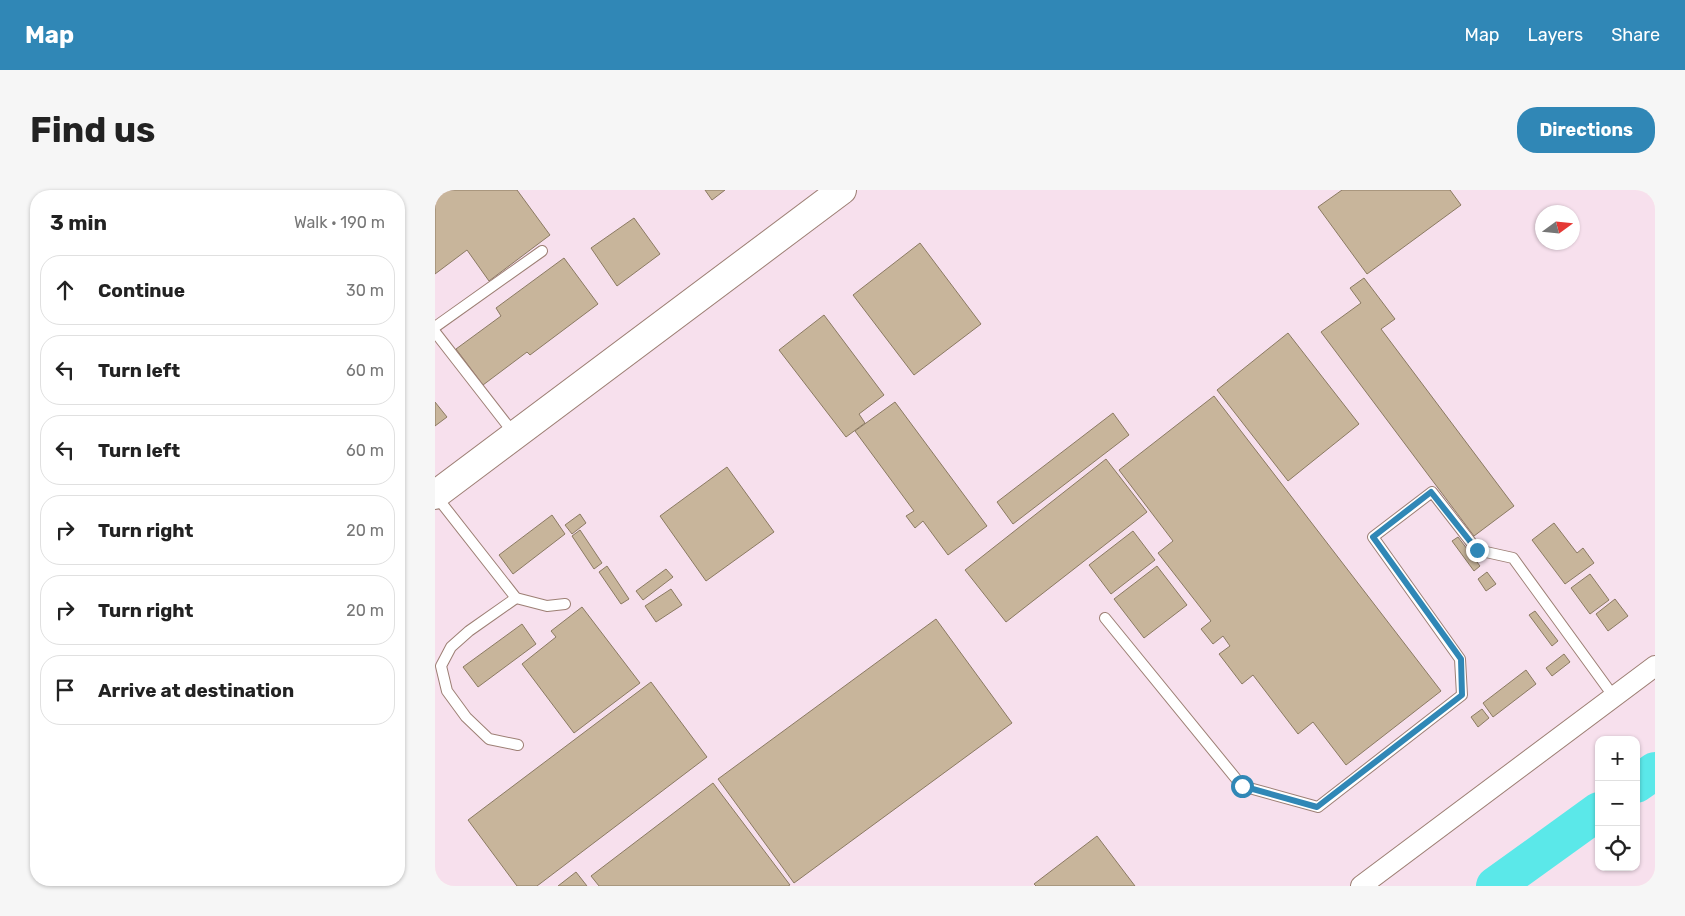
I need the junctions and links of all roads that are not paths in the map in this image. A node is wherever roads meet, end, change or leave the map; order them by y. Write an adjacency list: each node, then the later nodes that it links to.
1 (842, 190): 5 (street)
2 (542, 251): 3 (lane)
3 (435, 327)
4 (435, 332): 5 (lane)
5 (516, 436): 6 (street)
6 (435, 495): 7 (lane)
7 (516, 598): 8 (lane); 12 (lane)
8 (565, 604)
9 (1105, 618): 11 (lane)
10 (1655, 666): 11 (street)
11 (1614, 697): 13 (street)
12 (519, 745)
13 (1361, 886)

